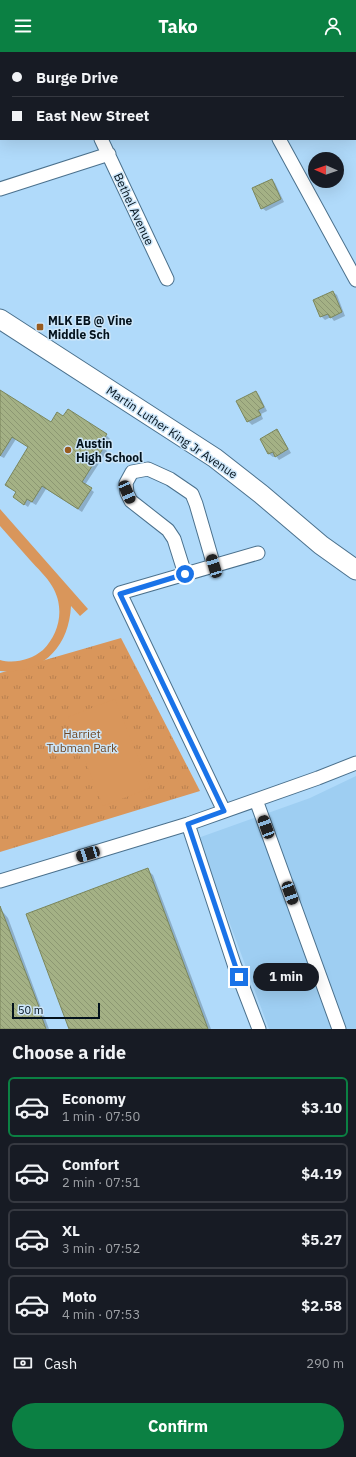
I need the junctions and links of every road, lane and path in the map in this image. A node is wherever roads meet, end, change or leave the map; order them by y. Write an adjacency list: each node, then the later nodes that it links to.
1 (101, 140): 3 (street, Bethel Avenue)
2 (280, 140): 6 (street)
3 (108, 154): 4 (street); 5 (street, Bethel Avenue)
4 (0, 189)
5 (167, 279)
6 (356, 280)
7 (0, 319): 10 (main road, Martin Luther King Jr Avenue)
8 (258, 553): 9 (street)
9 (214, 566): 11 (street); 11 (street)
10 (356, 570)
11 (185, 574): 14 (street)
12 (356, 763): 13 (street)
13 (256, 800): 14 (street); 18 (street)
14 (224, 811): 15 (street)
15 (188, 824): 16 (street); 17 (street)
16 (0, 881)
17 (259, 1029)
18 (339, 1029)

